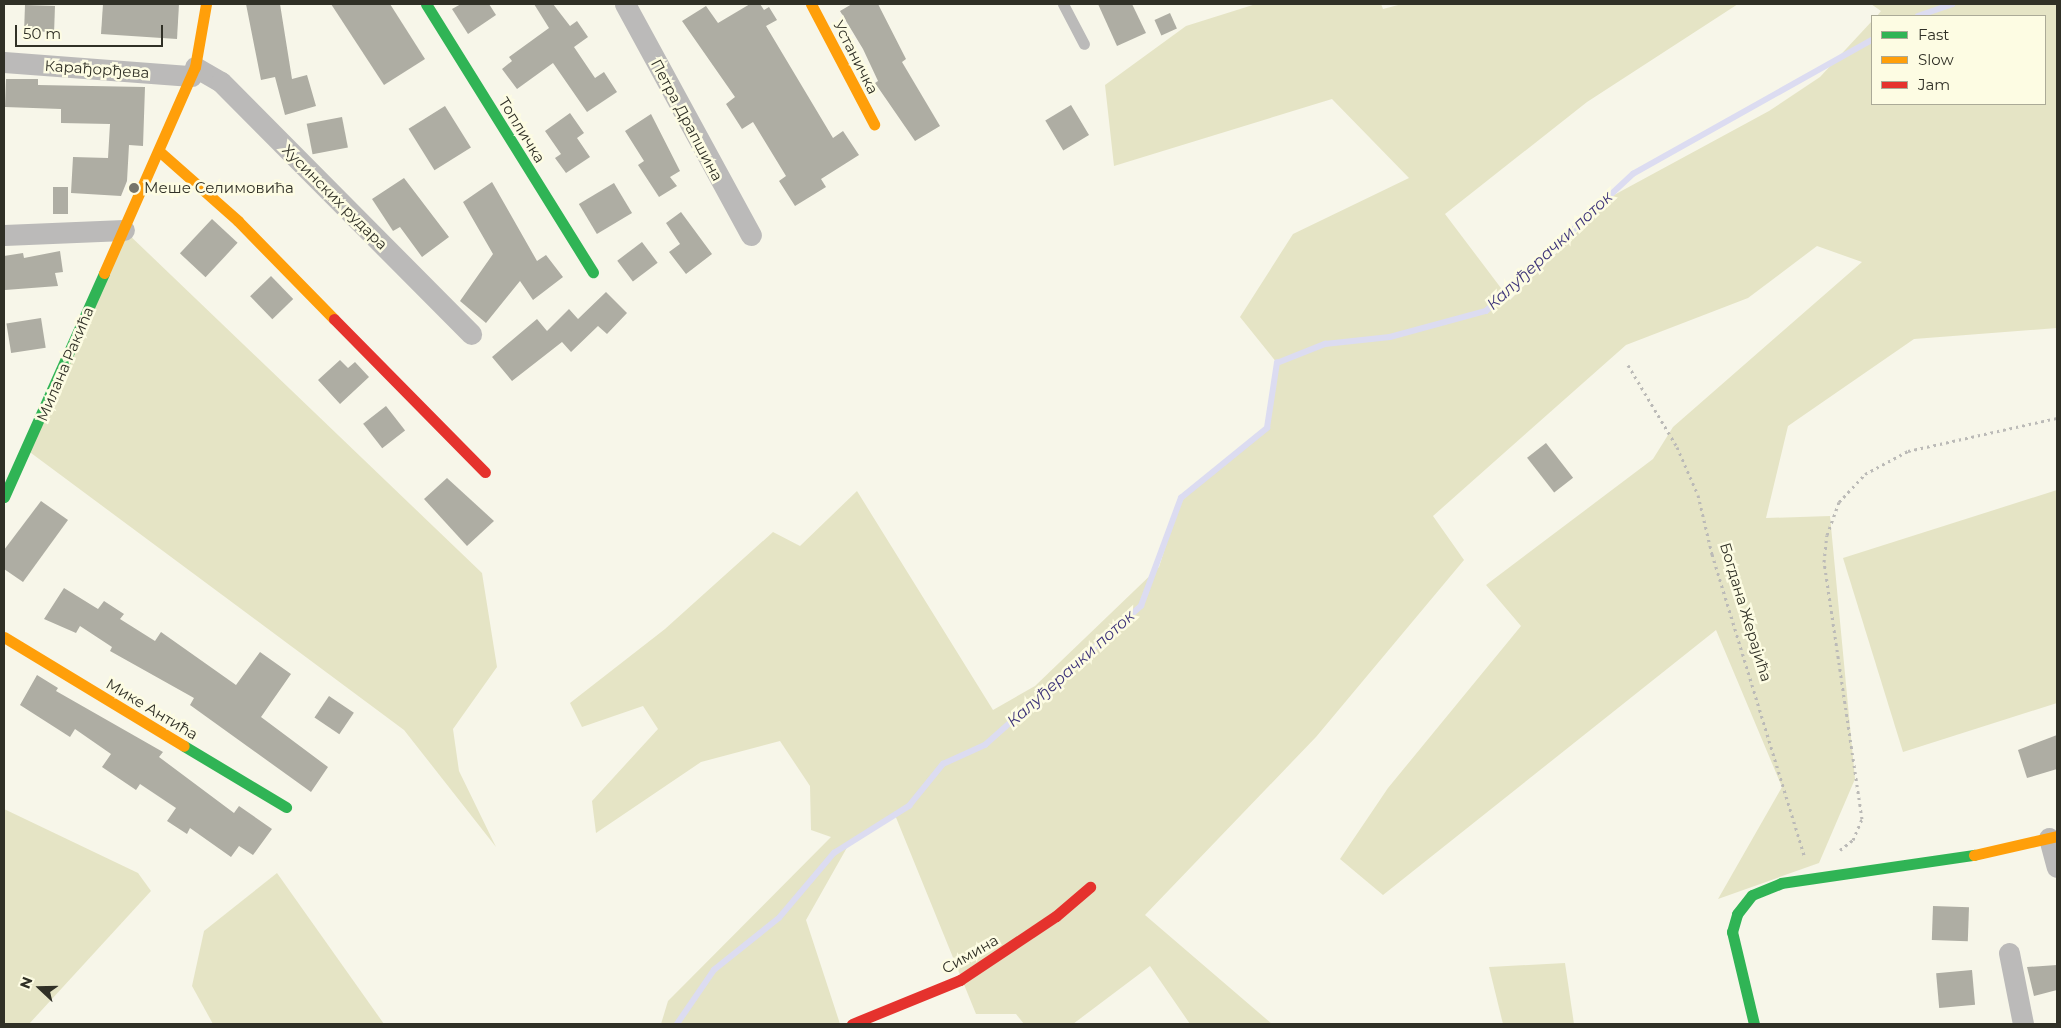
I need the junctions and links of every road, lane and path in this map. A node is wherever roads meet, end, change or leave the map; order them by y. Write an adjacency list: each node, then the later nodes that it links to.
1 (206, 4): 8 (street, Милана Ракића)
2 (426, 4): 14 (street, Топличка)
3 (625, 4): 13 (street, Петра Драпшина)
4 (811, 4): 9 (street, Устаничка)
5 (1063, 4): 6 (lane)
6 (1084, 44)
7 (4, 62): 8 (street, Карађорђева)
8 (192, 72): 10 (street, Милана Ракића); 15 (street, Хусинских рудара)
9 (874, 124)
10 (159, 151): 11 (street, Милана Ракића); 18 (street)
11 (124, 230): 12 (street); 19 (street, Милана Ракића)
12 (4, 235)
13 (751, 235)
14 (593, 272)
15 (471, 334)
16 (1628, 365): 25 (path, Богдана Жерајића)
17 (2057, 418): 24 (path)
18 (485, 472)
19 (4, 497)
20 (4, 637): 21 (street, Мике Антића)
21 (286, 807)
22 (2053, 837): 23 (street); 24 (street)
23 (2057, 867)
24 (1827, 875): 25 (street)
25 (1811, 877): 29 (street)
26 (1090, 887): 28 (street, Симина)
27 (2009, 952): 30 (street)
28 (852, 1024)
29 (1754, 1024)
30 (2023, 1024)

